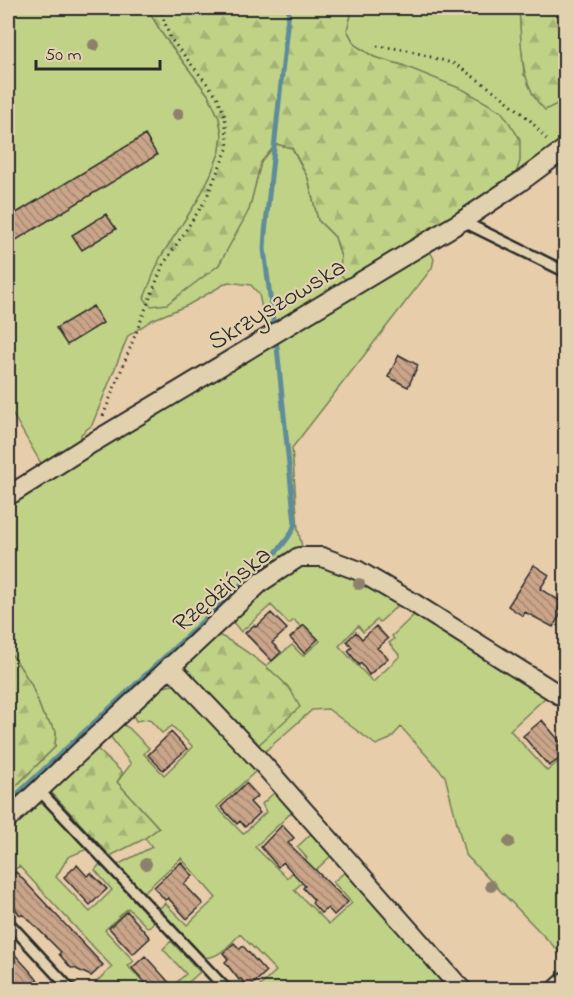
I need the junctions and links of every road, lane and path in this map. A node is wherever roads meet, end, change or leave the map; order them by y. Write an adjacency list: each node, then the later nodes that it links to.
1 (160, 8): 6 (path)
2 (377, 46): 3 (path)
3 (561, 152): 4 (street, Skrzyszowska)
4 (462, 221): 5 (lane); 6 (street, Skrzyszowska)
5 (566, 272)
6 (92, 443): 7 (street, Skrzyszowska)
7 (8, 496)
8 (170, 666): 9 (street, Rzędzińska); 10 (street, Rzędzińska); 16 (street)
9 (566, 699)
10 (38, 789): 11 (street, Rzędzińska); 15 (lane)
11 (8, 819)
12 (8, 922): 14 (lane)
13 (566, 981): 17 (street)
14 (71, 990)
15 (227, 990)
16 (462, 990)
17 (556, 990)

